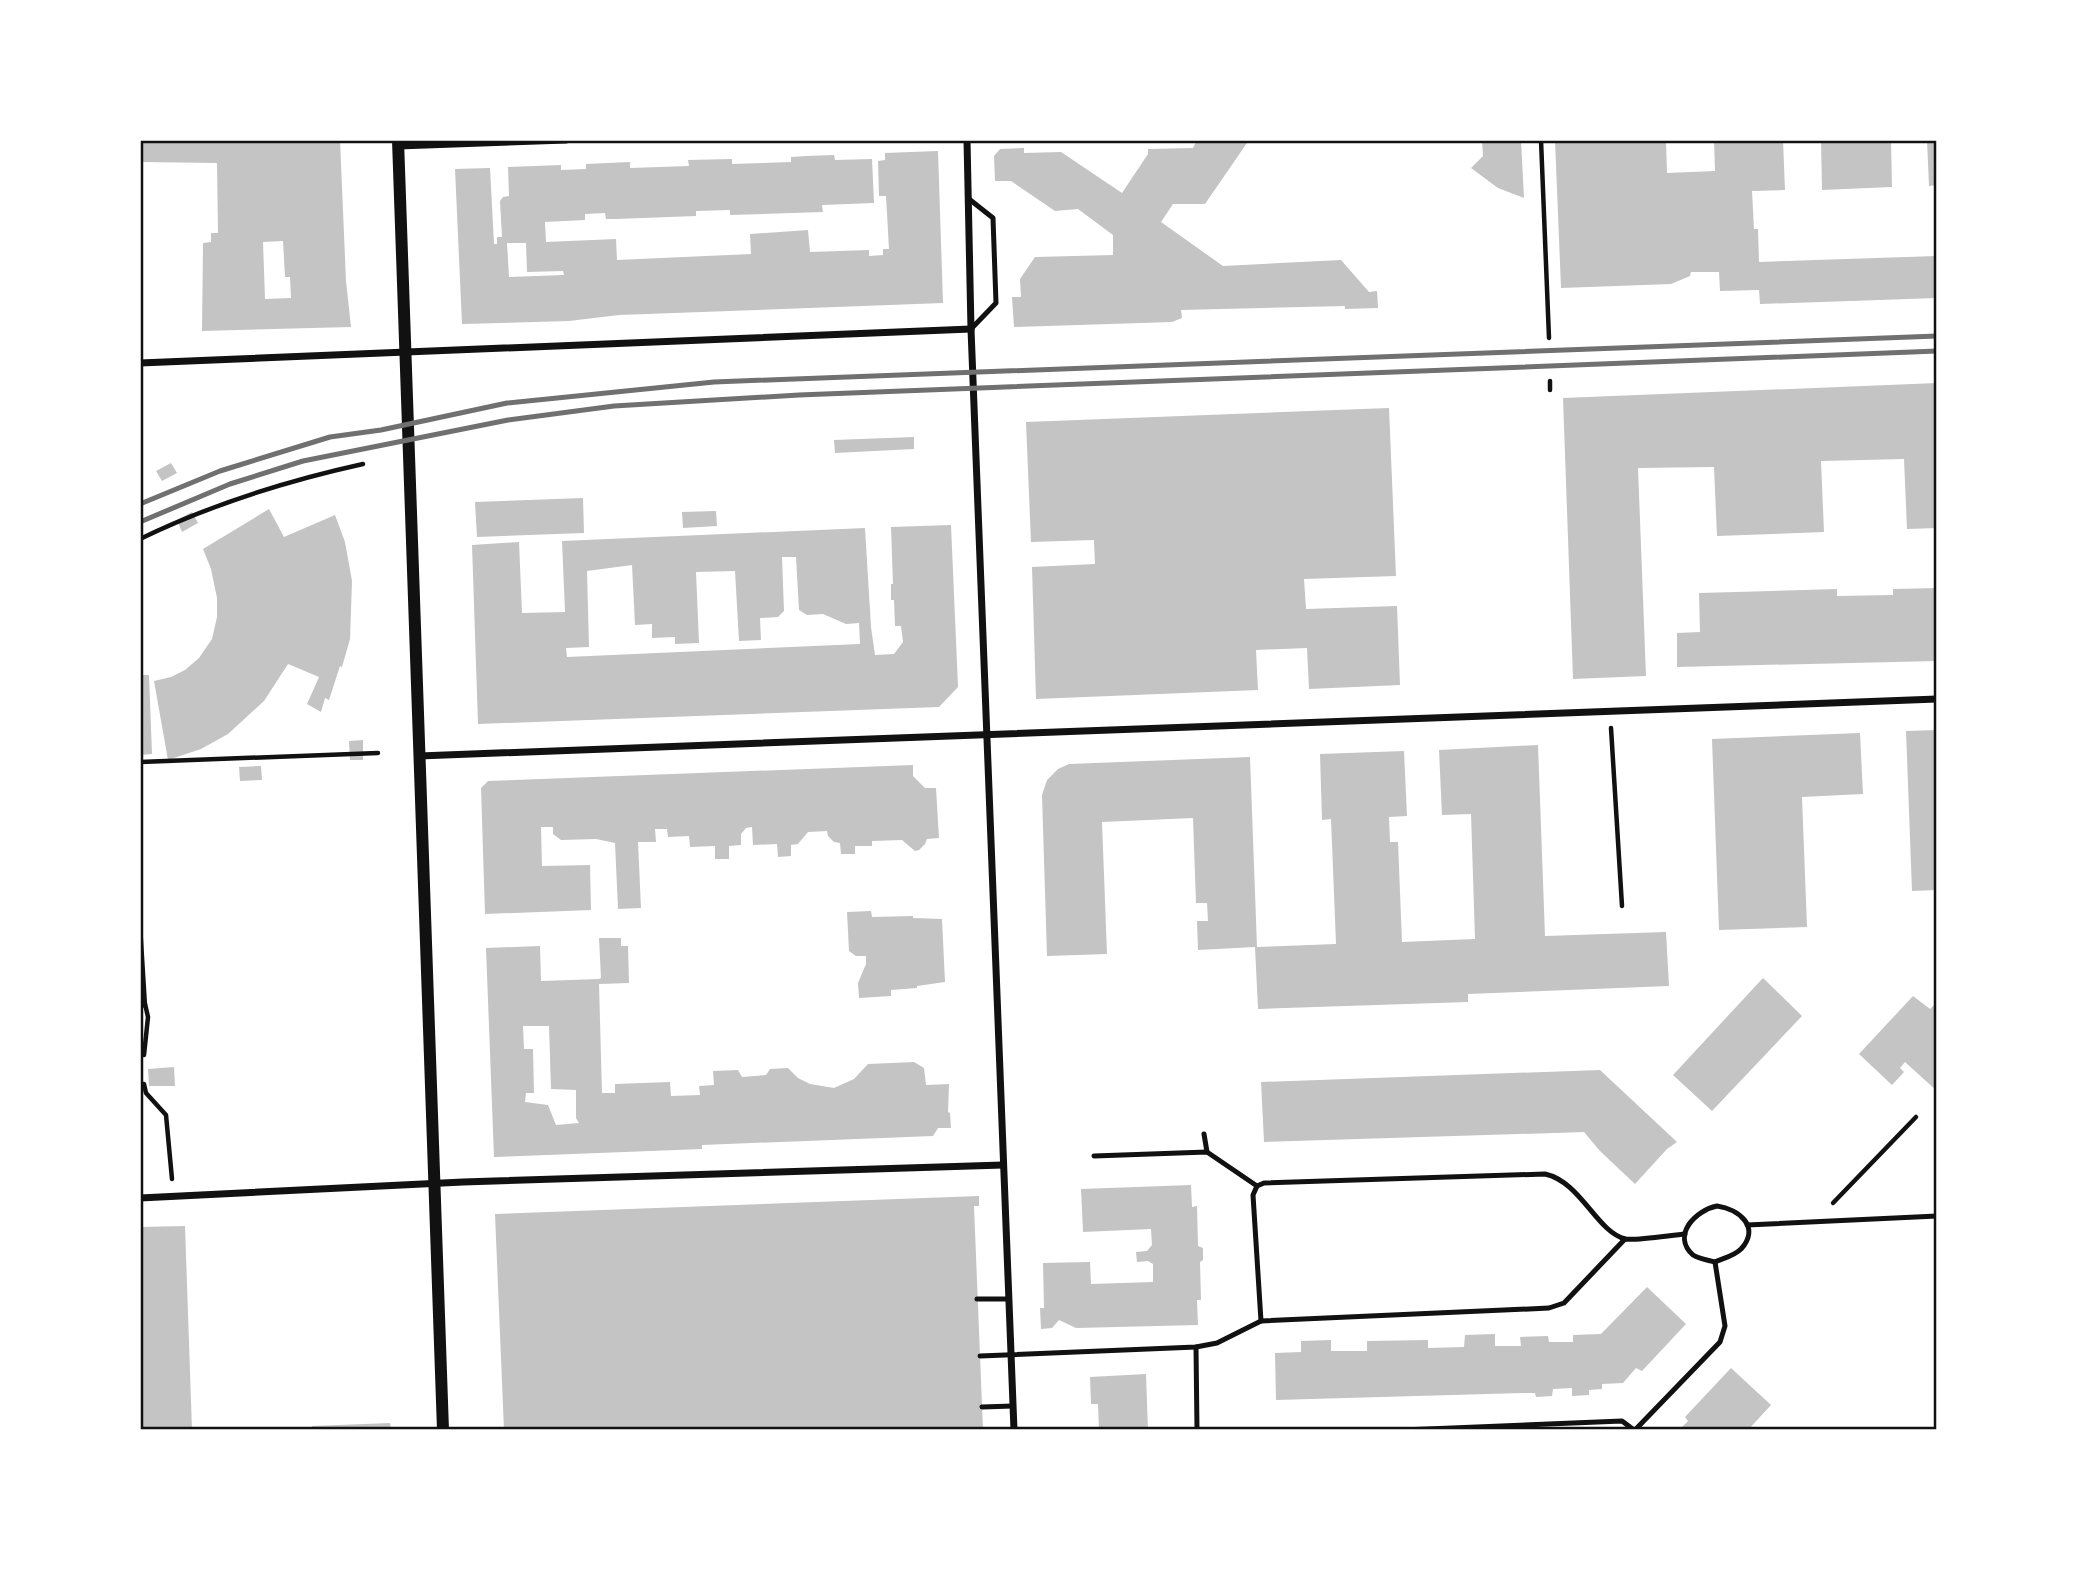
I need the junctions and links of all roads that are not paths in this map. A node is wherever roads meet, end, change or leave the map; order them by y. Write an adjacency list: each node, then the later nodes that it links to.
1 (566, 140): 3 (street)
2 (967, 140): 4 (street)
3 (398, 143): 6 (street)
4 (968, 199): 5 (street); 5 (lane)
5 (971, 329): 6 (street); 9 (street)
6 (404, 351): 7 (street); 10 (street)
7 (140, 363)
8 (1937, 699): 9 (street)
9 (987, 735): 10 (street); 14 (street)
10 (419, 756): 15 (street)
11 (1204, 1134): 12 (lane)
12 (1207, 1152): 13 (lane); 16 (lane)
13 (1094, 1156)
14 (1003, 1165): 15 (street); 24 (street)
15 (435, 1184): 17 (street); 31 (street)
16 (1257, 1186): 21 (lane); 25 (lane)
17 (140, 1198)
18 (1937, 1216): 19 (lane)
19 (1747, 1224): 20 (lane); 22 (lane)
20 (1685, 1234): 21 (lane); 22 (lane)
21 (1625, 1239): 25 (lane)
22 (1715, 1262): 35 (lane)
23 (977, 1299): 24 (lane)
24 (1008, 1299): 28 (street)
25 (1261, 1321): 26 (lane)
26 (1196, 1347): 28 (lane); 33 (lane)
27 (980, 1356): 28 (lane)
28 (1010, 1356): 29 (street)
29 (1013, 1406): 30 (lane); 32 (street)
30 (982, 1407)
31 (443, 1430)
32 (1014, 1430)
33 (1197, 1430)
34 (1402, 1430): 35 (lane)
35 (1634, 1430)

